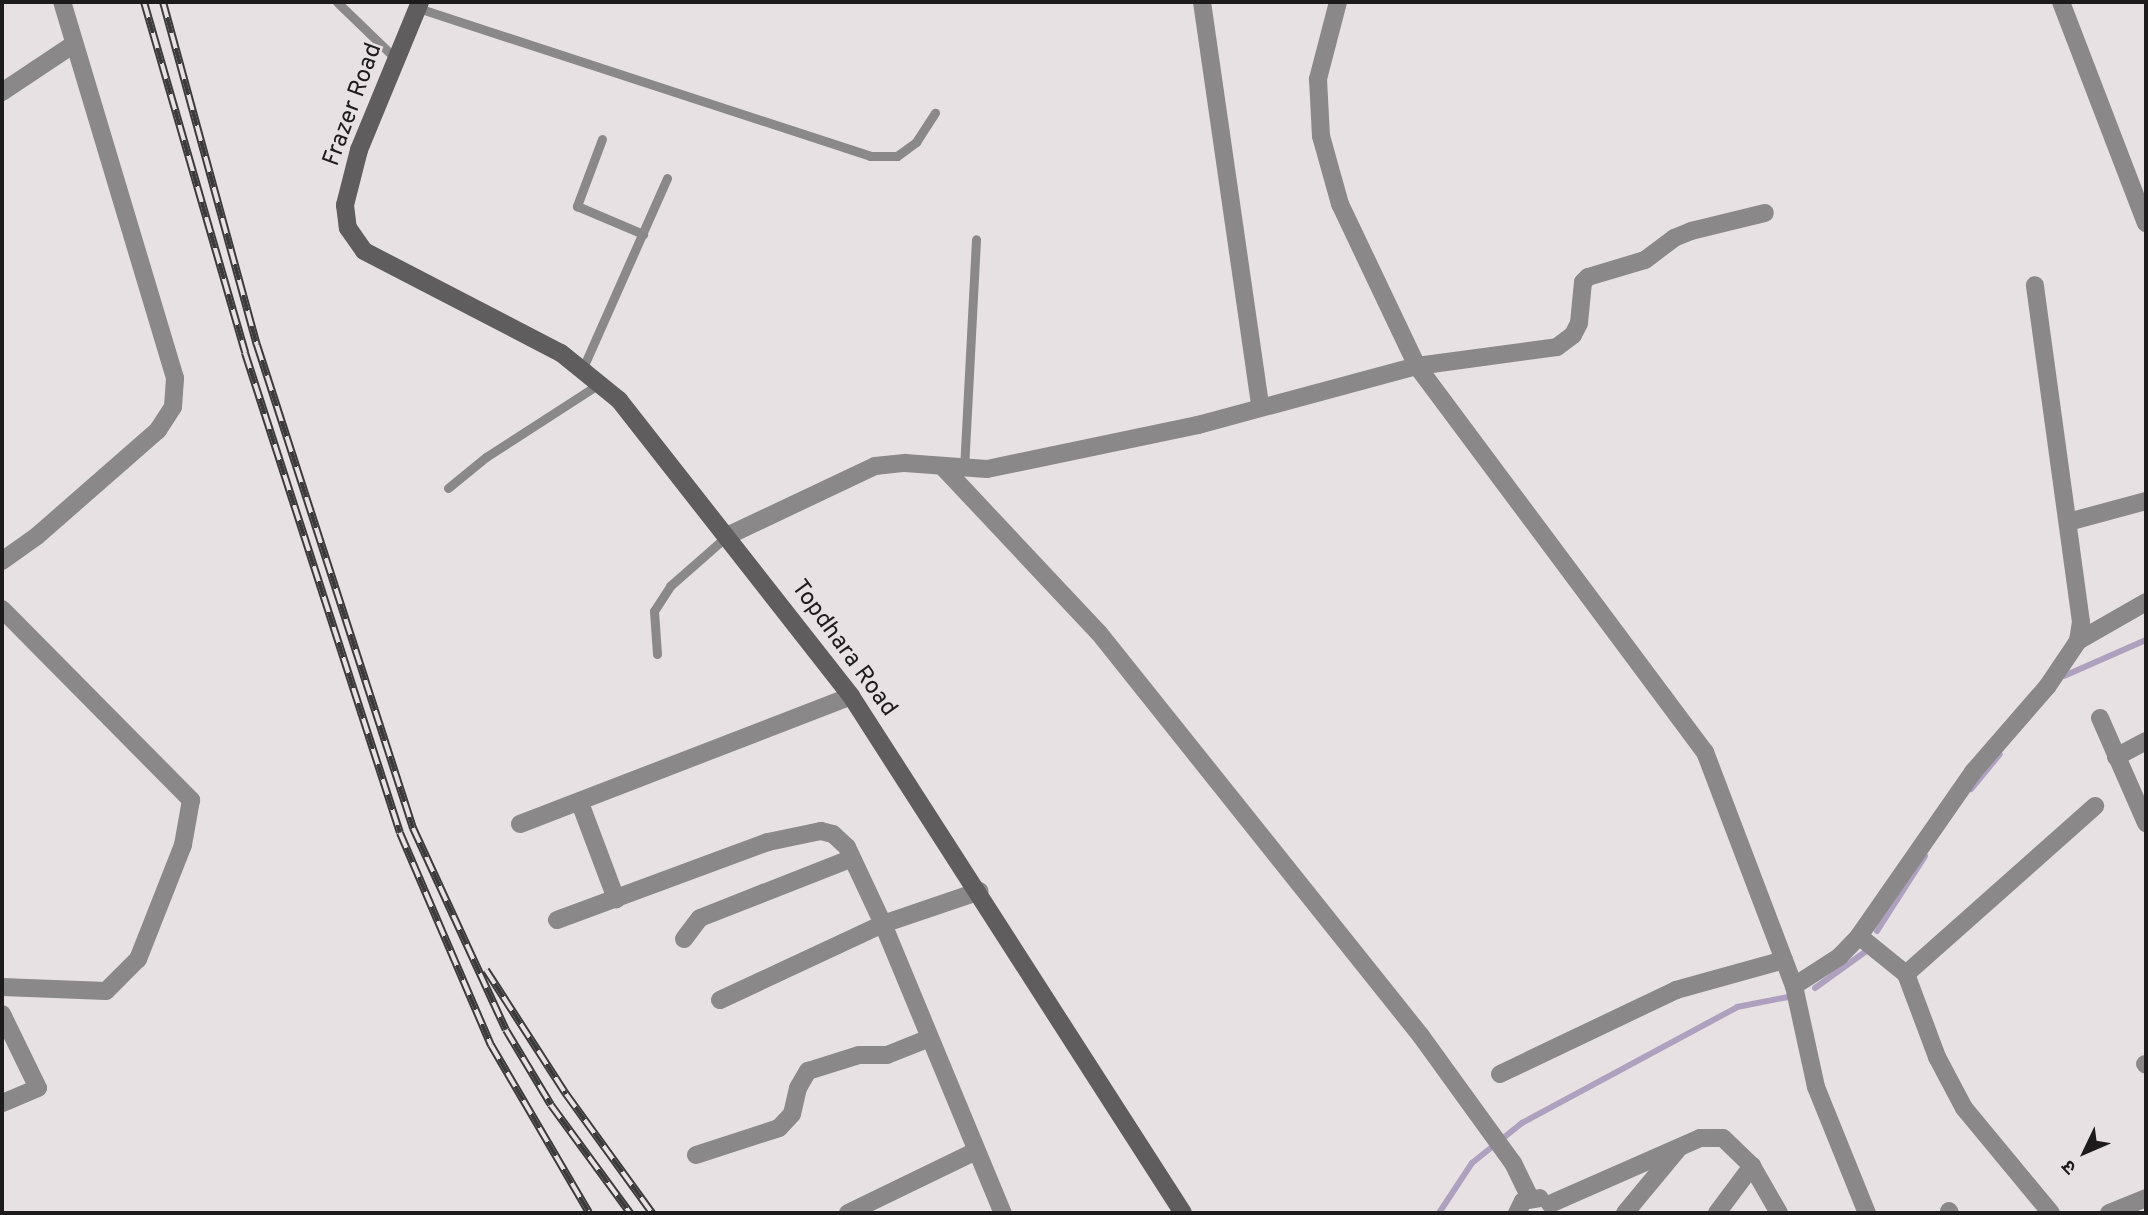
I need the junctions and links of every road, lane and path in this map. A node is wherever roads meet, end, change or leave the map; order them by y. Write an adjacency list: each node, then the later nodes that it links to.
1 (62, 2): 7 (street)
2 (337, 2): 8 (lane)
3 (1202, 2): 22 (street)
4 (1338, 2): 19 (street)
5 (2061, 2): 14 (street)
6 (419, 5): 8 (street, Frazer Road); 10 (lane)
7 (74, 44): 9 (street); 29 (street)
8 (396, 59): 15 (street, Frazer Road)
9 (2, 92)
10 (935, 113)
11 (603, 139): 16 (lane)
12 (667, 178): 16 (lane)
13 (1765, 214): 19 (street)
14 (2146, 223)
15 (348, 228): 20 (street, Topdhara Road)
16 (643, 234): 20 (lane)
17 (976, 239): 24 (lane)
18 (2035, 285): 27 (street)
19 (1417, 366): 22 (street); 49 (street)
20 (582, 370): 21 (street, Topdhara Road)
21 (599, 384): 25 (lane); 28 (street, Topdhara Road)
22 (1260, 405): 24 (street)
23 (942, 466): 24 (street); 28 (street); 62 (street)
24 (964, 469)
25 (448, 488)
26 (2146, 501): 27 (street)
27 (2068, 522): 32 (street)
28 (727, 536): 33 (lane); 34 (street, Topdhara Road)
29 (2, 561)
30 (2146, 602): 32 (street)
31 (2, 609): 52 (street)
32 (2078, 641): 47 (street)
33 (657, 654)
34 (850, 696): 38 (street); 43 (street, Topdhara Road)
35 (2101, 718): 37 (street)
36 (2146, 741): 37 (street)
37 (2116, 757): 40 (street)
38 (580, 803): 41 (street); 44 (street)
39 (2095, 806): 50 (street)
40 (2146, 822)
41 (520, 824)
42 (852, 858): 44 (street); 46 (street); 48 (street)
43 (980, 891): 46 (street); 67 (street, Topdhara Road)
44 (617, 899): 45 (street)
45 (557, 920)
46 (883, 924): 53 (street); 55 (street)
47 (1859, 936): 50 (street); 51 (street)
48 (684, 939)
49 (1784, 960): 51 (street); 56 (street)
50 (1906, 974): 73 (street)
51 (1794, 986): 72 (street)
52 (2, 987)
53 (720, 1000)
54 (2, 1014): 57 (street)
55 (927, 1038): 59 (street); 60 (street)
56 (1500, 1074)
57 (2, 1103)
58 (1681, 1146): 61 (street); 64 (street); 69 (street)
59 (976, 1151): 65 (street); 66 (street)
60 (696, 1155)
61 (1752, 1166): 70 (street); 71 (street)
62 (1530, 1198): 64 (street); 68 (street)
63 (2146, 1198): 74 (street)
64 (1552, 1209)
65 (848, 1213)
66 (1003, 1213)
67 (1184, 1213)
68 (1517, 1213)
69 (1625, 1213)
70 (1717, 1213)
71 (1779, 1213)
72 (1867, 1213)
73 (2052, 1213)
74 (2109, 1213)

